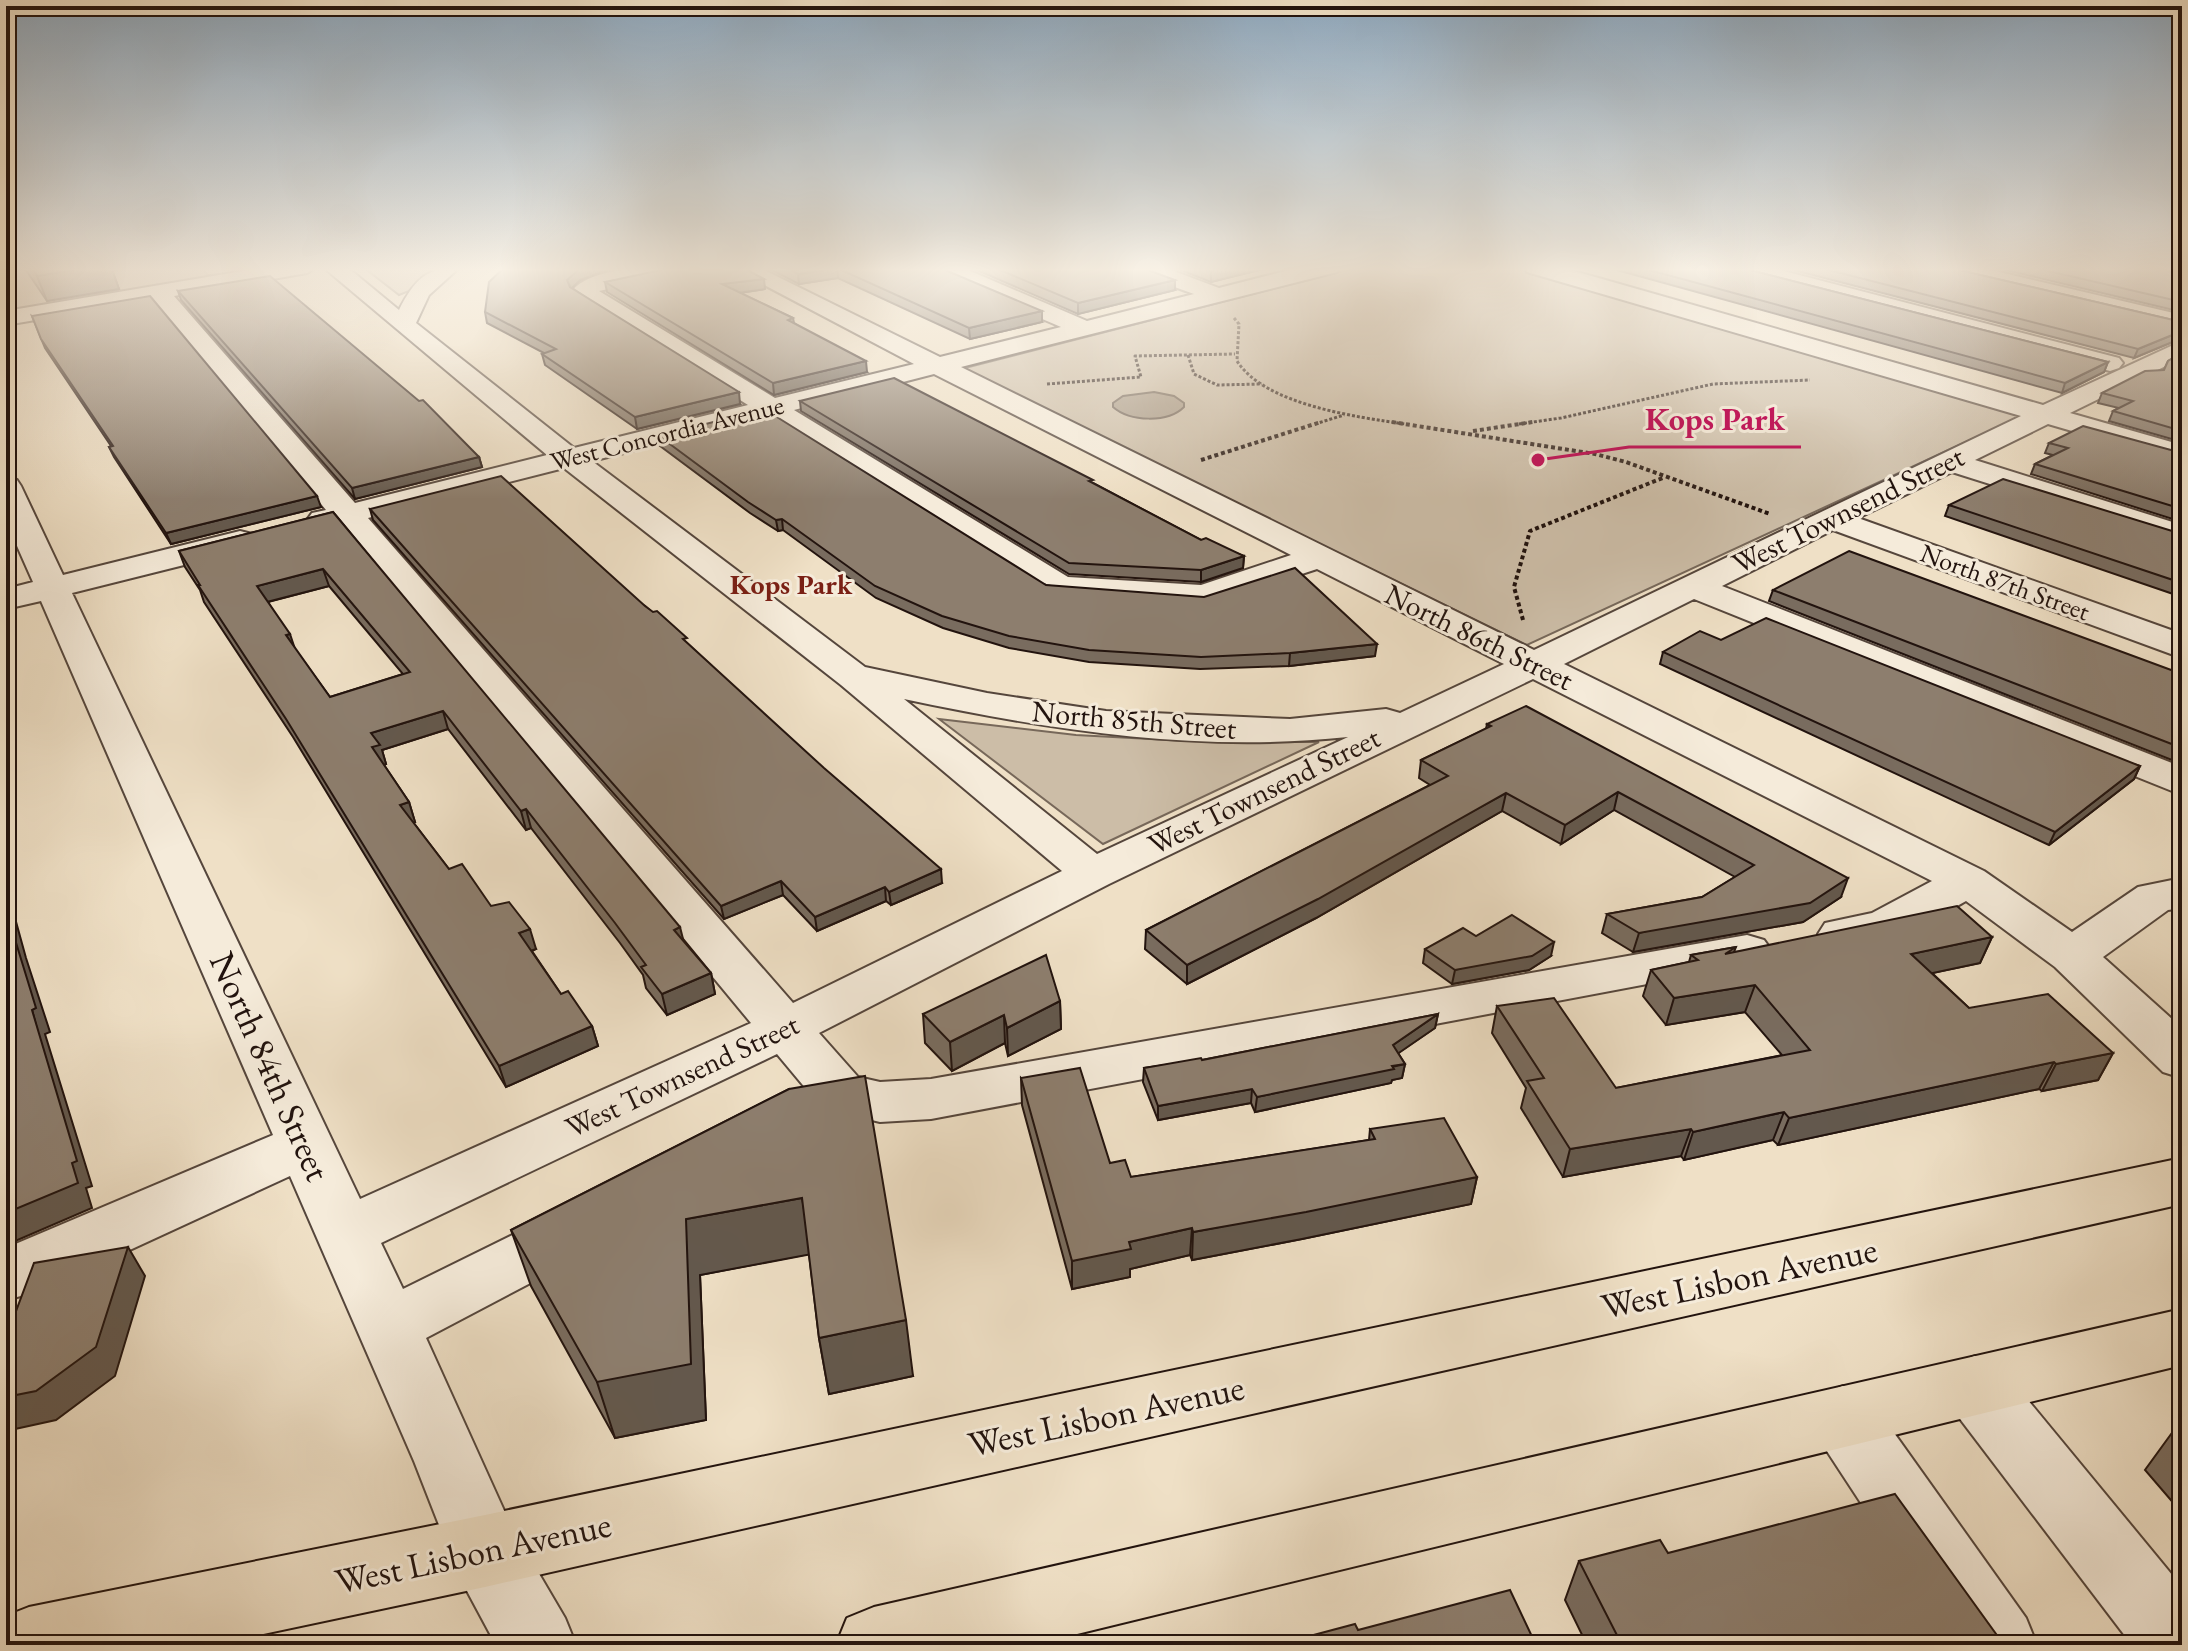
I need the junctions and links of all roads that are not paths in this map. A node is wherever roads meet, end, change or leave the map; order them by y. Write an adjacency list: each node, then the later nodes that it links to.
1 (203, 344): 18 (street)
2 (427, 344): 15 (street, North 85th Street)
3 (669, 344): 12 (street)
4 (890, 344): 9 (street, North 86th Street)
5 (1020, 344): 9 (street, West Concordia Avenue)
6 (1802, 344): 13 (street)
7 (2036, 344): 10 (street)
8 (2182, 348): 10 (street, West Townsend Street)
9 (933, 366): 12 (street, West Concordia Avenue); 23 (street, North 86th Street)
10 (2136, 370): 11 (street); 13 (street, West Townsend Street)
11 (2170, 378)
12 (770, 407): 15 (street, West Concordia Avenue); 23 (street)
13 (2045, 414): 14 (street); 16 (street, West Townsend Street)
14 (2182, 454)
15 (569, 458): 18 (street, West Concordia Avenue); 28 (street, North 85th Street)
16 (1948, 461): 19 (street, West Townsend Street); 22 (street)
17 (6, 486): 25 (street, North 84th Street)
18 (348, 514): 20 (street, West Concordia Avenue); 35 (street)
19 (1829, 518): 24 (street, West Townsend Street); 27 (street, North 87th Street)
20 (303, 525)
21 (272, 533): 25 (street)
22 (2182, 535)
23 (1318, 557): 26 (street, North 86th Street)
24 (1692, 586): 26 (street, West Townsend Street); 30 (street)
25 (29, 593): 37 (street, North 84th Street)
26 (1529, 643): 29 (street, West Townsend Street); 32 (street, North 86th Street)
27 (2182, 647)
28 (852, 676): 29 (street, North 85th Street); 31 (street, North 85th Street)
29 (1418, 718): 31 (street, West Townsend Street)
30 (2182, 782)
31 (1093, 874): 35 (street, West Townsend Street)
32 (1968, 881): 34 (street, North 86th Street); 35 (street)
33 (2182, 893): 34 (street)
34 (2072, 956): 36 (street, North 86th Street)
35 (784, 1029): 40 (street, West Townsend Street)
36 (2182, 1059)
37 (307, 1144): 40 (street, North 84th Street); 41 (street)
38 (2182, 1181): 46 (main road, West Lisbon Avenue)
39 (622, 1207): 42 (street)
40 (346, 1232): 42 (street, North 84th Street)
41 (6, 1274)
42 (388, 1327): 46 (street, North 84th Street)
43 (2182, 1337): 44 (main road)
44 (1975, 1386): 45 (main road); 51 (street)
45 (1843, 1417): 49 (main road); 50 (street)
46 (485, 1551): 47 (main road, West Lisbon Avenue); 48 (street, North 84th Street)
47 (29, 1645)
48 (538, 1645)
49 (874, 1645)
50 (1999, 1645)
51 (2180, 1645)

